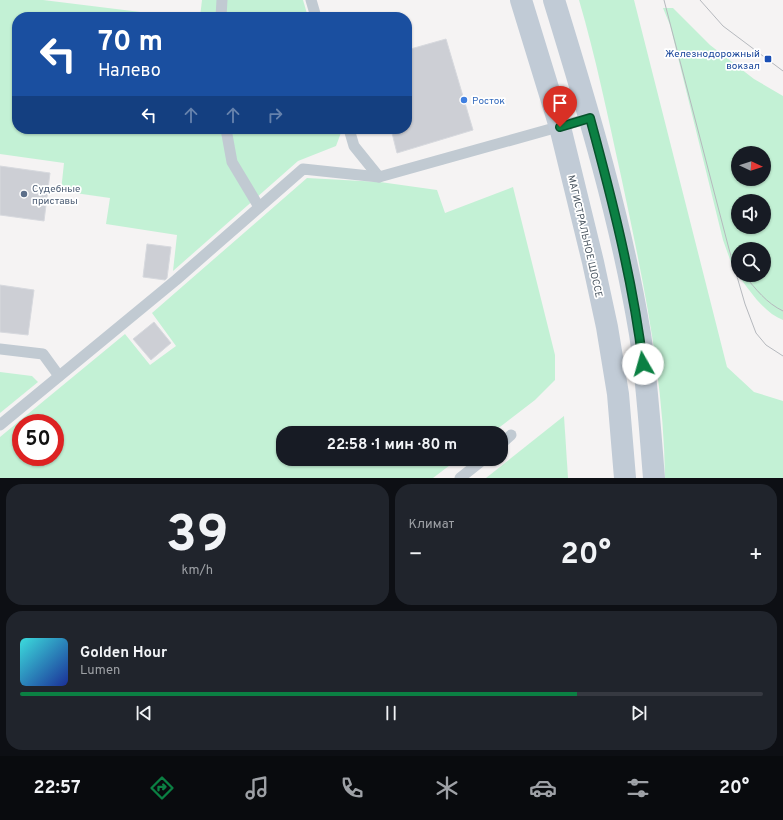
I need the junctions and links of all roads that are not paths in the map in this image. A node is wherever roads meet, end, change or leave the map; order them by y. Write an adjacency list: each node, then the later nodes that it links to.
1 (222, 0): 5 (lane)
2 (311, 0): 6 (lane)
3 (521, 0): 8 (main road, МАГИСТРАЛЬНОЕ ШОССЕ)
4 (554, 0): 7 (main road)
5 (221, 12)
6 (315, 12)
7 (590, 118): 8 (lane); 21 (main road)
8 (560, 127): 11 (lane); 20 (main road, МАГИСТРАЛЬНОЕ ШОССЕ)
9 (227, 134): 12 (lane)
10 (350, 134): 11 (lane)
11 (379, 177): 12 (lane)
12 (259, 207): 14 (lane)
13 (0, 349): 14 (lane)
14 (58, 376): 15 (lane)
15 (0, 425)
16 (511, 436): 17 (lane)
17 (508, 438)
18 (475, 466): 19 (lane)
19 (460, 478)
20 (625, 478)
21 (654, 478)

